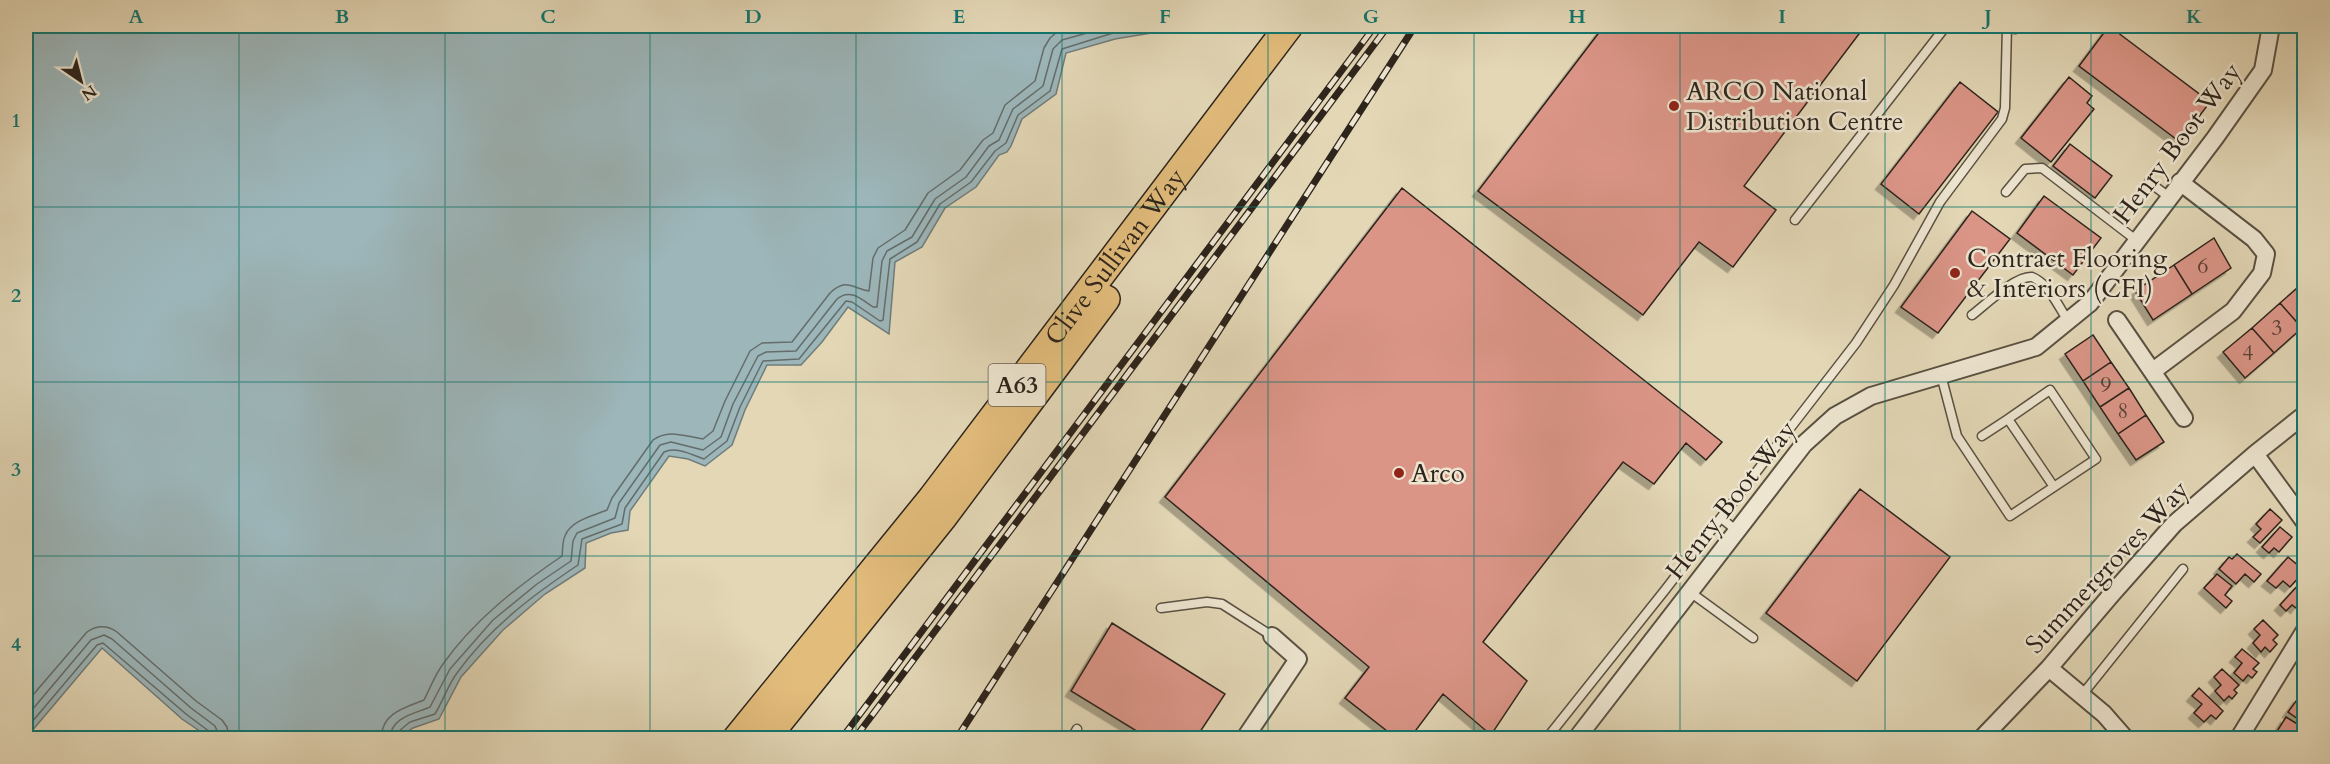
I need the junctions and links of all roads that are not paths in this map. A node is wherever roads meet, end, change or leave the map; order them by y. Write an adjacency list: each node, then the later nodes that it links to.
1 (1289, 26): 38 (highway, Clive Sullivan Way / A63)
2 (1309, 26): 39 (highway, Clive Sullivan Way / A63)
3 (1946, 26): 11 (lane)
4 (2007, 26): 5 (lane); 24 (lane)
5 (2023, 26)
6 (2271, 26): 8 (street, Henry Boot Way)
7 (2150, 182): 10 (lane)
8 (2180, 182): 10 (street, Henry Boot Way); 16 (street)
9 (2006, 192): 12 (lane)
10 (2169, 197): 12 (street, Henry Boot Way)
11 (1795, 220)
12 (2136, 240): 15 (street, Henry Boot Way)
13 (1972, 315): 15 (lane)
14 (2117, 320): 16 (street)
15 (2068, 321): 17 (street, Henry Boot Way)
16 (2153, 371): 19 (street)
17 (1941, 375): 23 (lane); 26 (street, Henry Boot Way)
18 (2304, 415): 22 (street, Summergroves Way)
19 (2184, 418)
20 (2007, 419): 21 (lane); 23 (lane); 23 (lane)
21 (1982, 436)
22 (2255, 454): 25 (street); 33 (street, Summergroves Way)
23 (2054, 487)
24 (1721, 518): 26 (lane); 35 (lane)
25 (2304, 521)
26 (1736, 530): 28 (street, Henry Boot Way)
27 (2183, 569): 34 (lane)
28 (1690, 592): 32 (lane); 36 (street, Henry Boot Way)
29 (1161, 608): 31 (lane)
30 (2304, 633): 46 (street)
31 (1272, 636): 41 (street)
32 (1753, 638)
33 (2049, 668): 34 (street); 44 (street, Summergroves Way)
34 (2082, 694): 45 (street)
35 (1570, 710): 36 (lane); 42 (lane)
36 (1589, 724): 43 (street, Henry Boot Way)
37 (1077, 729): 40 (lane)
38 (737, 738)
39 (766, 738)
40 (1072, 738)
41 (1245, 738)
42 (1547, 738)
43 (1577, 738)
44 (1982, 738)
45 (2125, 738)
46 (2239, 738)

